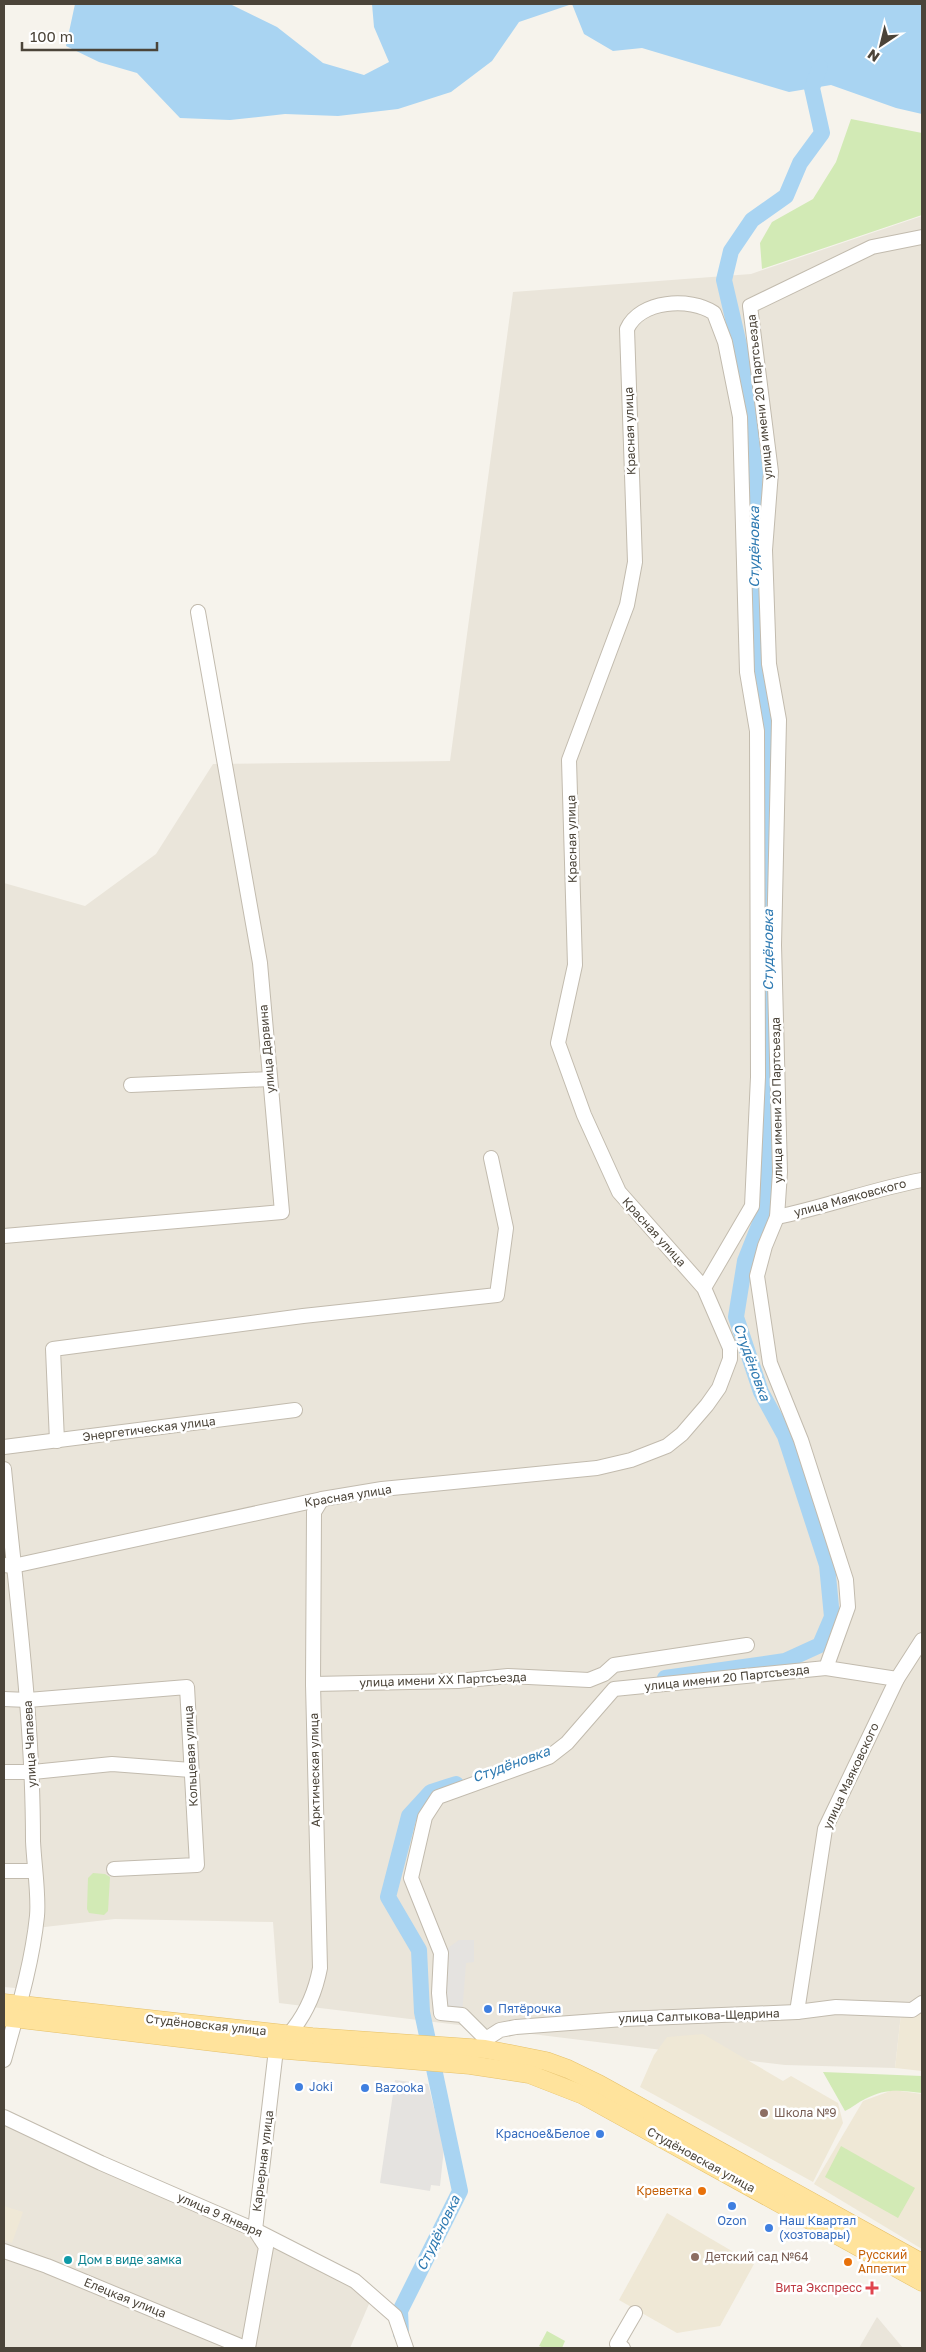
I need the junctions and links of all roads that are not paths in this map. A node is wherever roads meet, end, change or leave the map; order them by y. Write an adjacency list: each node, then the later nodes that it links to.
1 (922, 237): 8 (street, улица имени 20 Партсъезда)
2 (642, 311): 10 (street, Красная улица); 10 (street, улица имени 20 Партсъезда)
3 (198, 612): 4 (street, улица Дарвина)
4 (270, 1079): 5 (street); 9 (street, улица Дарвина)
5 (131, 1085)
6 (491, 1158): 12 (street)
7 (922, 1180): 8 (street, улица Маяковского)
8 (777, 1217): 19 (street, улица имени 20 Партсъезда)
9 (4, 1236)
10 (704, 1288): 15 (street, Красная улица)
11 (295, 1410): 12 (street, Энергетическая улица)
12 (57, 1441): 13 (street, Энергетическая улица)
13 (4, 1447)
14 (4, 1469): 16 (street, улица Чапаева)
15 (322, 1499): 16 (street, Красная улица); 21 (street, Арктическая улица)
16 (9, 1566): 23 (street, улица Чапаева)
17 (922, 1640): 20 (street, улица Маяковского)
18 (747, 1645): 21 (street, улица имени ХХ Партсъезда)
19 (826, 1668): 20 (street); 36 (street, улица имени 20 Партсъезда)
20 (897, 1679): 32 (street, улица Маяковского)
21 (313, 1684): 33 (street, Арктическая улица)
22 (4, 1699): 23 (street, Кольцевая улица)
23 (28, 1700): 24 (street, Кольцевая улица); 26 (street, улица Чапаева)
24 (191, 1770): 26 (street); 27 (street, Кольцевая улица)
25 (4, 1772): 26 (street)
26 (33, 1772): 29 (street, улица Чапаева)
27 (114, 1869)
28 (4, 1871): 29 (street)
29 (34, 1871): 31 (street, улица Чапаева)
30 (922, 2003): 32 (street, улица Салтыкова-Щедрина)
31 (10, 2011): 34 (main road, Студёновская улица); 37 (street)
32 (797, 2012): 36 (street, улица Салтыкова-Щедрина)
33 (288, 2034): 34 (main road, Студёновская улица); 35 (main road, Студёновская улица)
34 (267, 2043): 35 (main road, Студёновская улица); 39 (street, Карьерная улица)
35 (312, 2045): 36 (main road, Студёновская улица)
36 (478, 2050): 41 (main road, Студёновская улица); 42 (main road, Студёновская улица)
37 (4, 2060)
38 (4, 2116): 39 (street, улица 9 Января)
39 (255, 2230): 44 (street, Карьерная улица); 45 (street, улица 9 Января)
40 (4, 2251): 44 (street, Елецкая улица)
41 (922, 2263)
42 (922, 2282)
43 (635, 2313): 46 (street)
44 (247, 2348)
45 (406, 2348)
46 (623, 2348)

